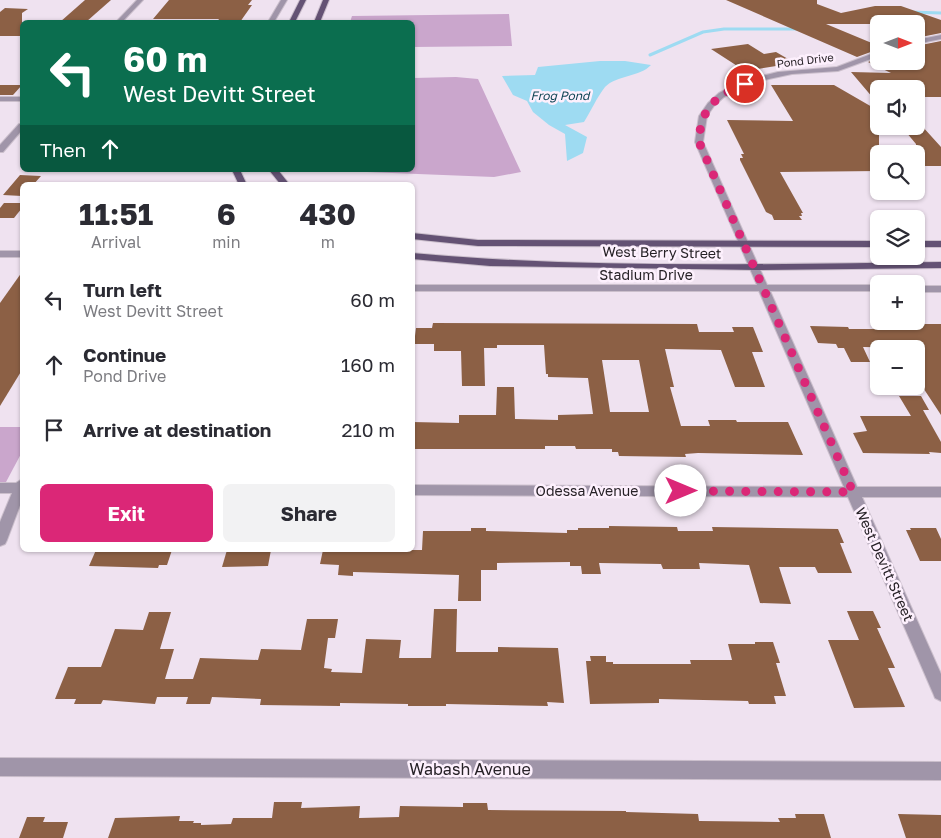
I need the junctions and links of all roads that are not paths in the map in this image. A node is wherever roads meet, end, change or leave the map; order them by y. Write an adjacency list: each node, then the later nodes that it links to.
1 (140, 0): 5 (street)
2 (284, 0): 6 (street)
3 (303, 0): 7 (main road)
4 (326, 0): 8 (main road)
5 (121, 20)
6 (272, 20)
7 (293, 20)
8 (318, 20)
9 (941, 37): 10 (street)
10 (925, 40)
11 (870, 58): 19 (street, Pond Drive)
12 (0, 99): 13 (street)
13 (20, 99)
14 (20, 128): 15 (street)
15 (0, 150)
16 (275, 172): 17 (main road)
17 (283, 182)
18 (415, 236): 19 (main road, West Berry Street)
19 (744, 244): 20 (main road, West Berry Street); 27 (street, West Devitt Street)
20 (870, 244)
21 (925, 244): 22 (main road)
22 (941, 244)
23 (0, 254): 24 (street)
24 (20, 254)
25 (415, 256): 27 (main road, West Berry Street)
26 (941, 265): 27 (main road, West Berry Street)
27 (756, 267): 29 (street, West Devitt Street)
28 (415, 288): 29 (street, Stadium Drive)
29 (763, 288): 30 (street, Stadium Drive); 37 (street, West Devitt Street)
30 (870, 288)
31 (925, 288): 32 (street)
32 (941, 289)
33 (20, 487): 34 (street)
34 (0, 488)
35 (415, 490): 37 (street, Odessa Avenue)
36 (20, 492): 39 (street)
37 (853, 492): 38 (street, Odessa Avenue); 40 (street, West Devitt Street)
38 (941, 492)
39 (0, 540)
40 (941, 692)
41 (0, 767): 42 (street, Wabash Avenue)
42 (941, 771)

